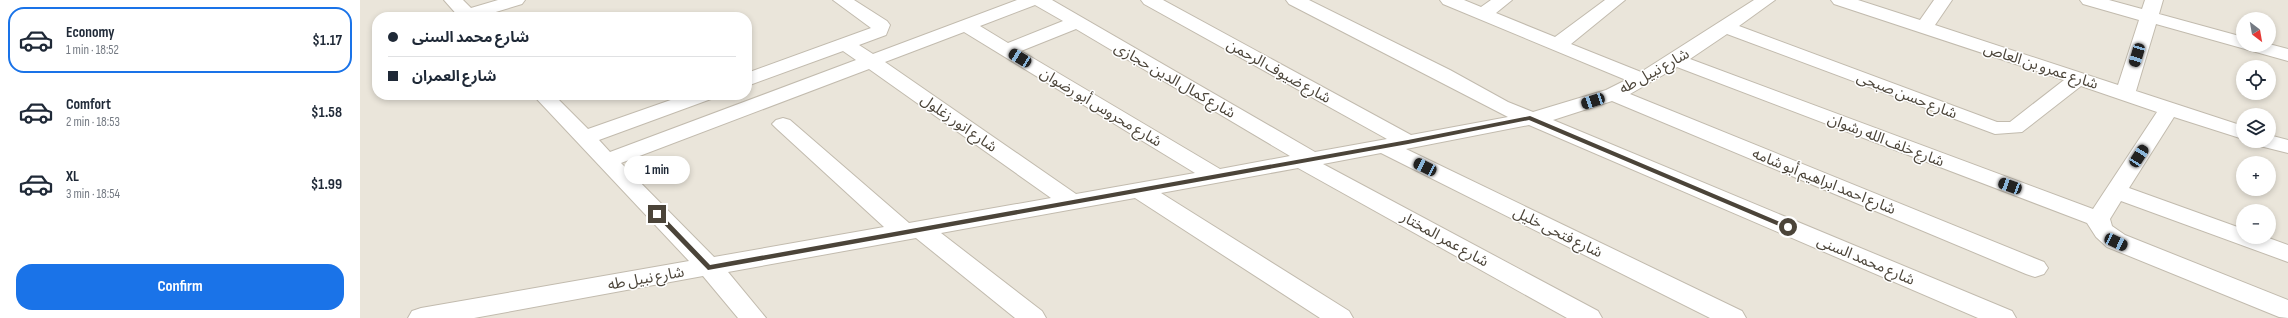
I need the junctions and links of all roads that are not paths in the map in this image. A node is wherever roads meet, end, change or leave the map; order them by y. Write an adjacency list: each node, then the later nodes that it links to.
1 (453, 0): 16 (street)
2 (516, 0): 17 (street)
3 (842, 0): 24 (street)
4 (1033, 0): 20 (street)
5 (1039, 0): 19 (street, شارع كمال الدين حجازى)
6 (1150, 0): 43 (street, شارع ضيوف الرحمن)
7 (1295, 0): 39 (street, شارع محمد السنى)
8 (1449, 0): 18 (street)
9 (1503, 0): 18 (street)
10 (1616, 0): 25 (street)
11 (1766, 0): 21 (street, شارع نبيل طه)
12 (1840, 0): 22 (street, شارع عمرو بن العاص)
13 (1943, 0): 22 (street)
14 (2089, 0): 15 (street)
15 (2151, 8): 23 (street); 35 (street)
16 (464, 12)
17 (480, 12)
18 (1482, 14): 25 (street)
19 (1077, 22): 26 (street); 47 (street, شارع كمال الدين حجازى)
20 (965, 25): 26 (street, شارع محروس أبو رضوان); 30 (street)
21 (1725, 27): 29 (street, شارع نبيل طه); 32 (street, شارع حسن صبحى)
22 (1924, 28): 32 (street, شارع عمرو بن العاص)
23 (2236, 40)
24 (846, 44): 30 (street, شارع انور زغلول); 31 (street)
25 (1557, 45): 33 (street)
26 (1006, 50): 49 (street, شارع محروس أبو رضوان)
27 (2276, 52): 28 (street)
28 (2288, 55)
29 (1675, 60): 33 (street, شارع نبيل طه); 53 (street, شارع خلف الله رشوان)
30 (870, 61): 48 (street); 52 (street, شارع انور زغلول)
31 (752, 78)
32 (2078, 78): 35 (street, شارع عمرو بن العاص)
33 (1642, 80): 34 (street, شارع نبيل طه)
34 (1613, 94): 39 (street, شارع نبيل طه); 57 (street, شارع احمد ابراهيم أبو شامه)
35 (2126, 94): 38 (street, شارع عمرو بن العاص)
36 (548, 100): 42 (street)
37 (690, 100): 42 (street)
38 (2170, 108): 41 (street, شارع عمرو بن العاص); 51 (street)
39 (1530, 118): 43 (street, شارع نبيل طه); 65 (street, شارع محمد السنى)
40 (783, 124): 54 (street)
41 (2236, 130)
42 (584, 138): 48 (street)
43 (1408, 142): 45 (street, شارع نبيل طه)
44 (2276, 144): 46 (street)
45 (1383, 146): 47 (street, شارع نبيل طه); 64 (street, شارع فتحى خليل)
46 (2288, 148)
47 (1306, 160): 49 (street, شارع نبيل طه); 63 (street, شارع عمر المختار)
48 (606, 161): 56 (street)
49 (1216, 176): 50 (street, شارع نبيل طه)
50 (1139, 190): 52 (street, شارع نبيل طه); 62 (street)
51 (2115, 191): 53 (street); 55 (street)
52 (1072, 202): 54 (street, شارع نبيل طه)
53 (2098, 219): 58 (street)
54 (912, 230): 56 (street, شارع نبيل طه); 61 (street)
55 (2288, 254)
56 (708, 268): 59 (street, شارع نبيل طه); 60 (street)
57 (2035, 268)
58 (2288, 310)
59 (421, 318)
60 (754, 318)
61 (1033, 318)
62 (1340, 318)
63 (1589, 318)
64 (1733, 318)
65 (2003, 318)

